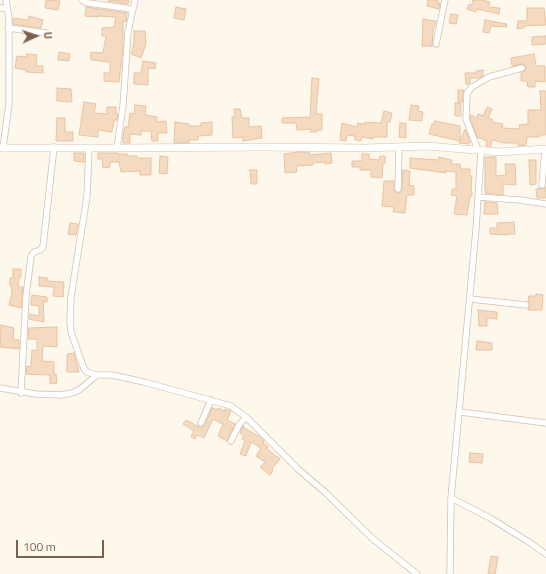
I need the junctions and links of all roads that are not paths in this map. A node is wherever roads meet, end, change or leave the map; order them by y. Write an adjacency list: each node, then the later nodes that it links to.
1 (6, 0): 6 (street)
2 (82, 0): 7 (street)
3 (134, 0): 7 (street)
4 (444, 0): 10 (street)
5 (0, 8): 6 (street)
6 (7, 8): 8 (street)
7 (132, 9): 16 (street)
8 (8, 28): 9 (street); 14 (street)
9 (46, 34)
10 (436, 44)
11 (522, 68): 18 (street)
12 (54, 147): 14 (street); 15 (street); 27 (street)
13 (399, 147): 16 (street); 18 (street); 20 (street)
14 (1, 148)
15 (89, 148): 16 (street); 25 (street)
16 (117, 148)
17 (545, 149): 18 (street); 19 (street)
18 (479, 150): 21 (street)
19 (542, 184)
20 (398, 189)
21 (478, 197): 22 (street); 23 (street)
22 (546, 204)
23 (470, 299): 24 (street); 29 (street)
24 (526, 305)
25 (97, 375): 27 (street); 28 (street)
26 (0, 388): 27 (street)
27 (21, 393)
28 (211, 400): 30 (street); 31 (street)
29 (460, 412): 32 (street); 34 (street)
30 (246, 417): 33 (street); 36 (street)
31 (201, 423)
32 (546, 423)
33 (231, 442)
34 (451, 498): 35 (street); 37 (street)
35 (546, 554)
36 (417, 574)
37 (450, 574)

